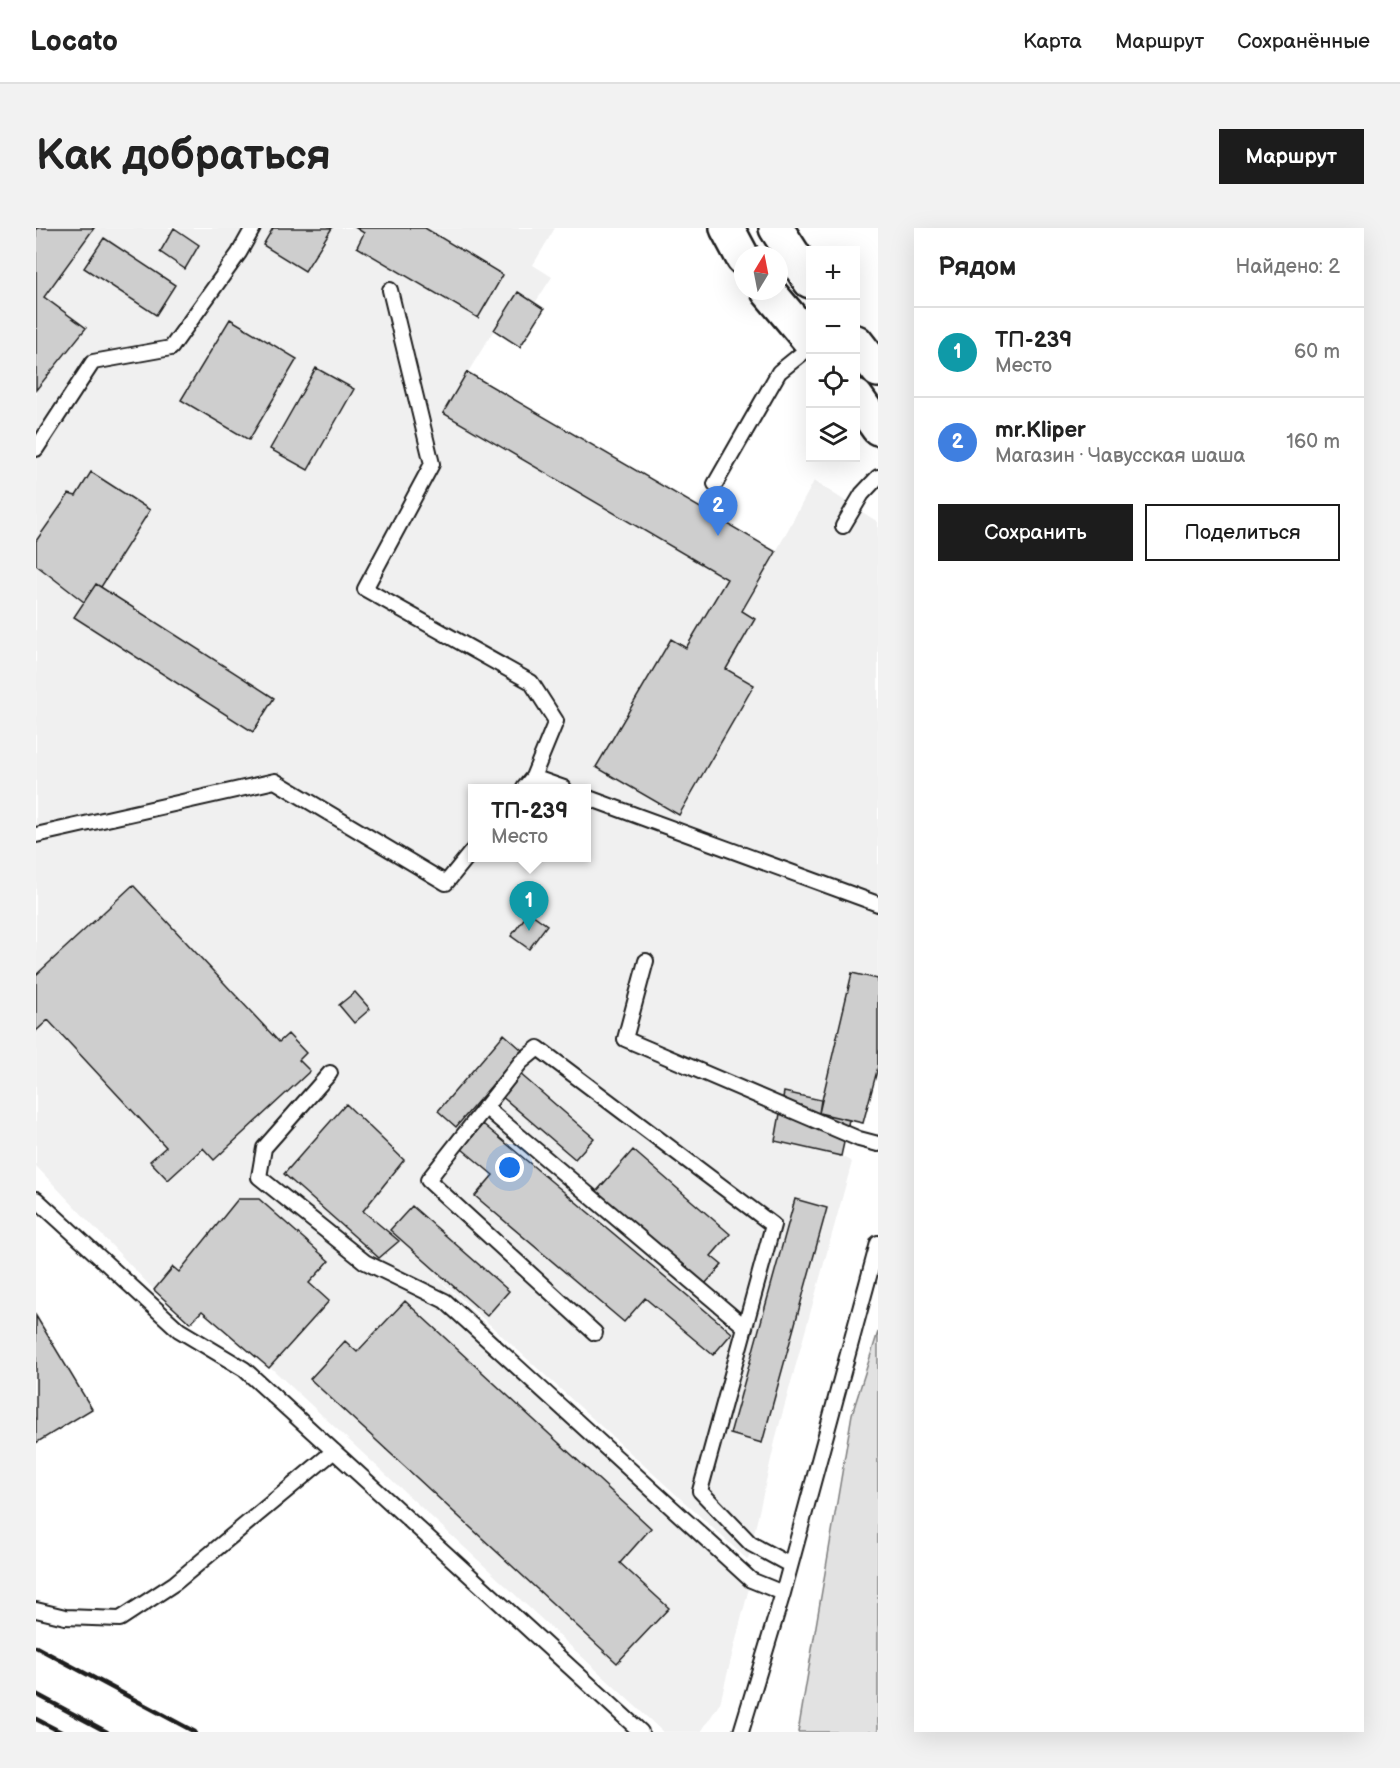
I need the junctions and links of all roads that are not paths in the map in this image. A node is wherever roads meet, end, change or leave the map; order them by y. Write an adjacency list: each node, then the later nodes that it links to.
1 (253, 228): 14 (lane)
2 (727, 228): 4 (main road)
3 (776, 228): 5 (main road)
4 (737, 246)
5 (806, 275)
6 (390, 290): 18 (lane)
7 (776, 300): 8 (main road)
8 (806, 336)
9 (860, 348): 11 (main road)
10 (806, 350): 16 (lane)
11 (878, 370)
12 (860, 404): 13 (main road)
13 (878, 428)
14 (36, 449)
15 (878, 477): 17 (lane)
16 (715, 484)
17 (843, 526)
18 (533, 777): 19 (lane); 20 (lane)
19 (528, 784)
20 (551, 784)
21 (591, 799): 24 (lane)
22 (36, 835): 23 (lane)
23 (468, 856)
24 (878, 904)
25 (646, 961): 28 (lane)
26 (330, 1073): 35 (lane)
27 (485, 1107): 31 (lane); 31 (lane); 32 (lane)
28 (878, 1144)
29 (36, 1199): 33 (lane)
30 (878, 1243): 34 (lane)
31 (745, 1327): 34 (lane)
32 (595, 1333)
33 (334, 1451): 36 (lane); 37 (lane)
34 (790, 1565): 35 (lane)
35 (783, 1593): 38 (lane)
36 (36, 1610)
37 (641, 1732)
38 (741, 1732)

